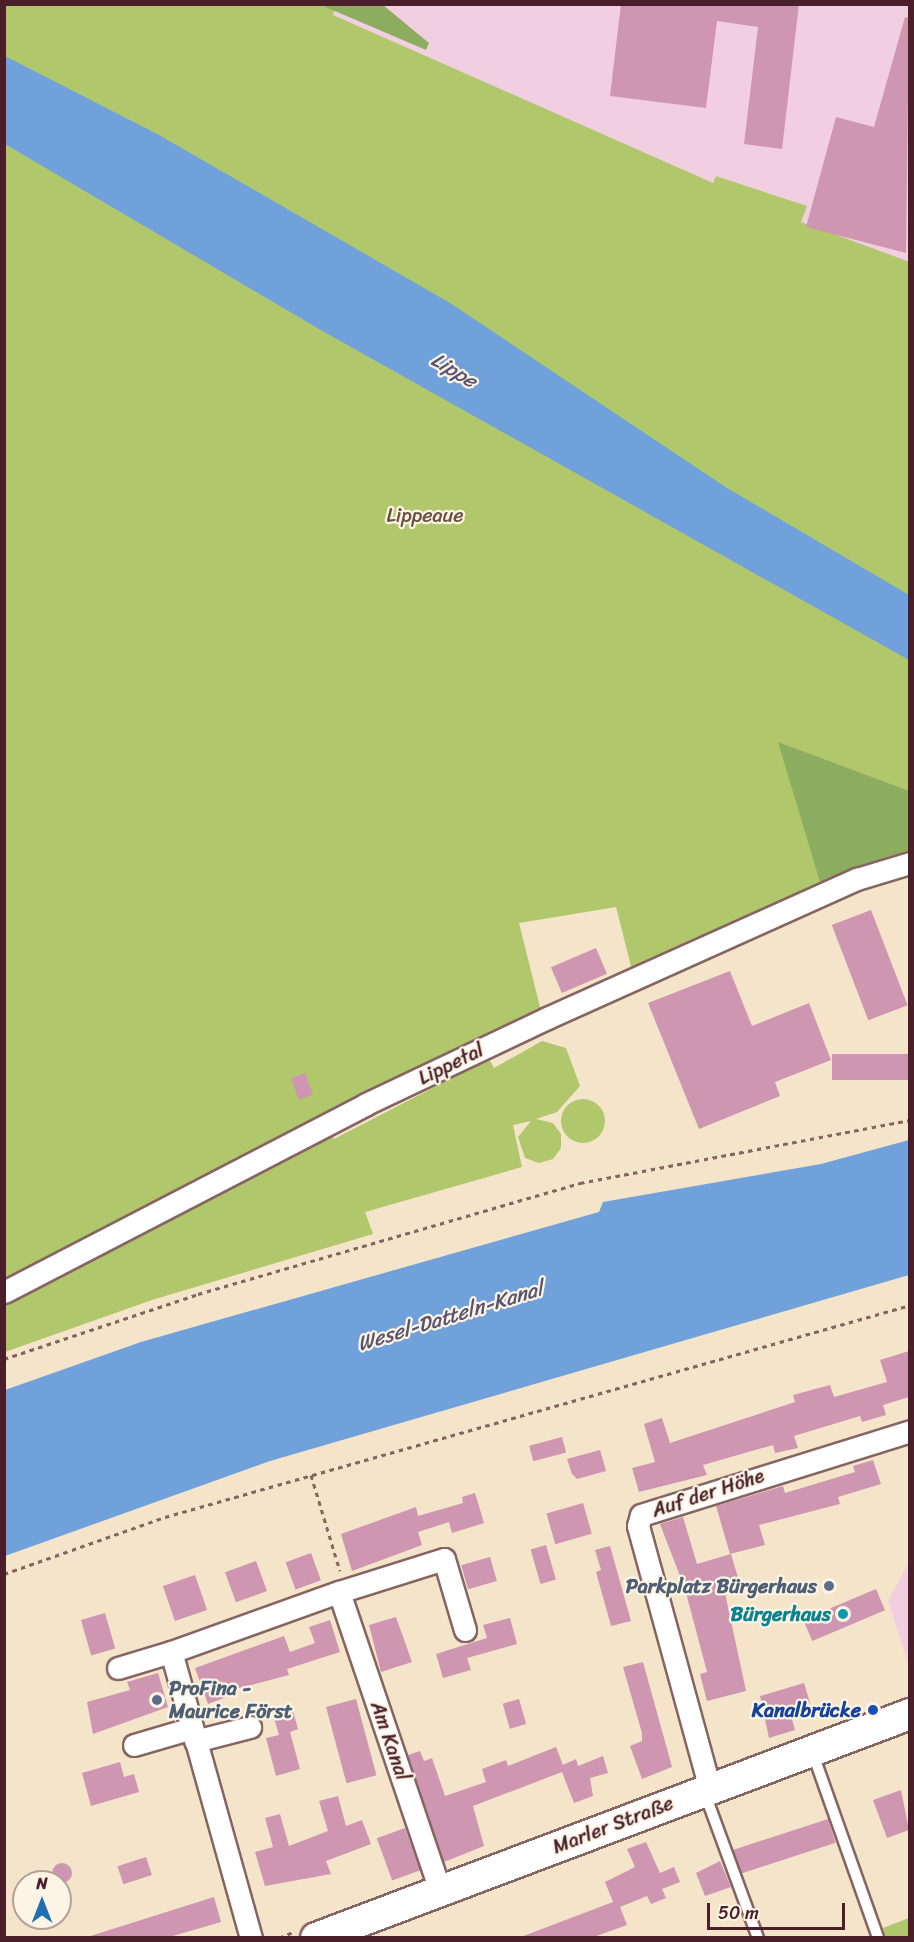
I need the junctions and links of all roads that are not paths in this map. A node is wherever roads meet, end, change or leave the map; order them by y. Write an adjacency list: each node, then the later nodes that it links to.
1 (909, 863): 2 (street, Lippetal)
2 (4, 1292)
3 (909, 1431): 13 (street, Auf der Höhe)
4 (342, 1591): 5 (street); 6 (street); 14 (street, Am Kanal)
5 (465, 1630)
6 (171, 1652): 7 (street); 10 (street)
7 (118, 1668)
8 (909, 1714): 12 (main road, Marler Straße)
9 (250, 1727): 10 (street)
10 (193, 1734): 11 (street); 15 (street)
11 (134, 1745)
12 (811, 1751): 13 (main road, Marler Straße); 18 (lane)
13 (707, 1790): 14 (main road, Marler Straße); 17 (lane)
14 (440, 1890): 16 (main road, Marler Straße)
15 (251, 1938)
16 (316, 1938)
17 (758, 1938)
18 (878, 1938)

